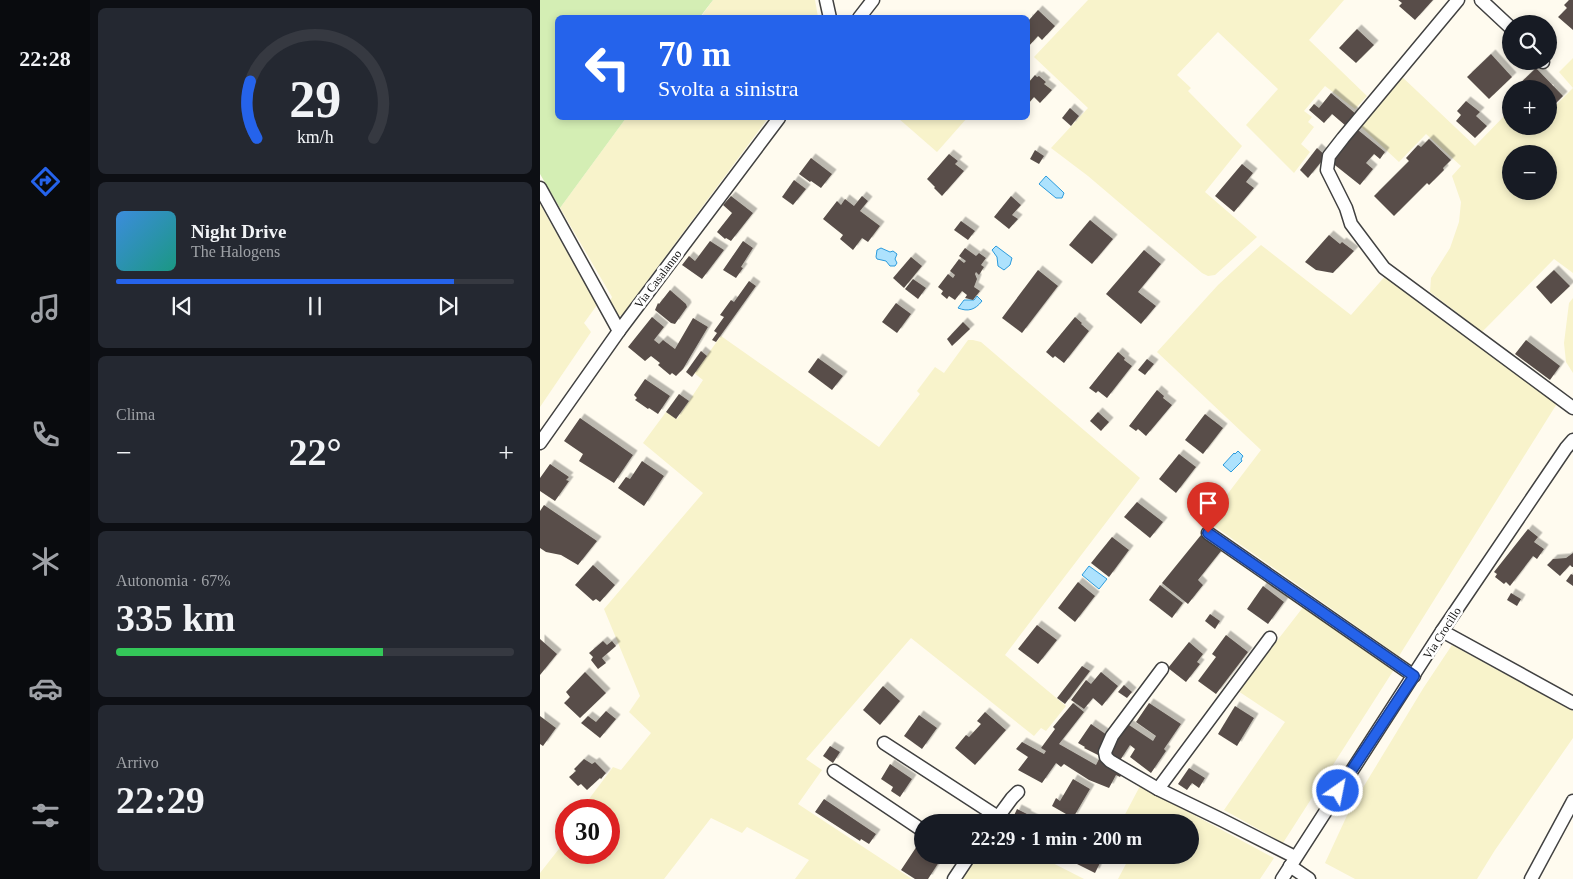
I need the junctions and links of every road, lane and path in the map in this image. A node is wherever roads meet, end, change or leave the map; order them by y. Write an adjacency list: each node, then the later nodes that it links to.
1 (826, 0): 5 (street)
2 (873, 0): 6 (street)
3 (1458, 0): 11 (street)
4 (1481, 0): 7 (street)
5 (829, 15)
6 (861, 15)
7 (1502, 20)
8 (777, 120): 10 (street, Via Casalanno)
9 (540, 188): 10 (street)
10 (619, 331): 13 (street, Via Casalanno)
11 (1573, 408)
12 (1573, 440): 15 (street, Via Crocillo)
13 (540, 443)
14 (1208, 533): 18 (street)
15 (1442, 631): 18 (street, Via Crocillo); 19 (street)
16 (1270, 638): 22 (street)
17 (1162, 669): 22 (street)
18 (1414, 676): 28 (street, Via Crocillo)
19 (1573, 703)
20 (884, 743): 25 (street)
21 (834, 771): 27 (street)
22 (1158, 789): 28 (street)
23 (1018, 792): 26 (street)
24 (1573, 800): 33 (street)
25 (987, 814)
26 (1000, 814)
27 (914, 825)
28 (1293, 862): 31 (street, Via Crocillo); 32 (street)
29 (962, 864): 30 (street)
30 (954, 879)
31 (1282, 879)
32 (1309, 879)
33 (1531, 879)

